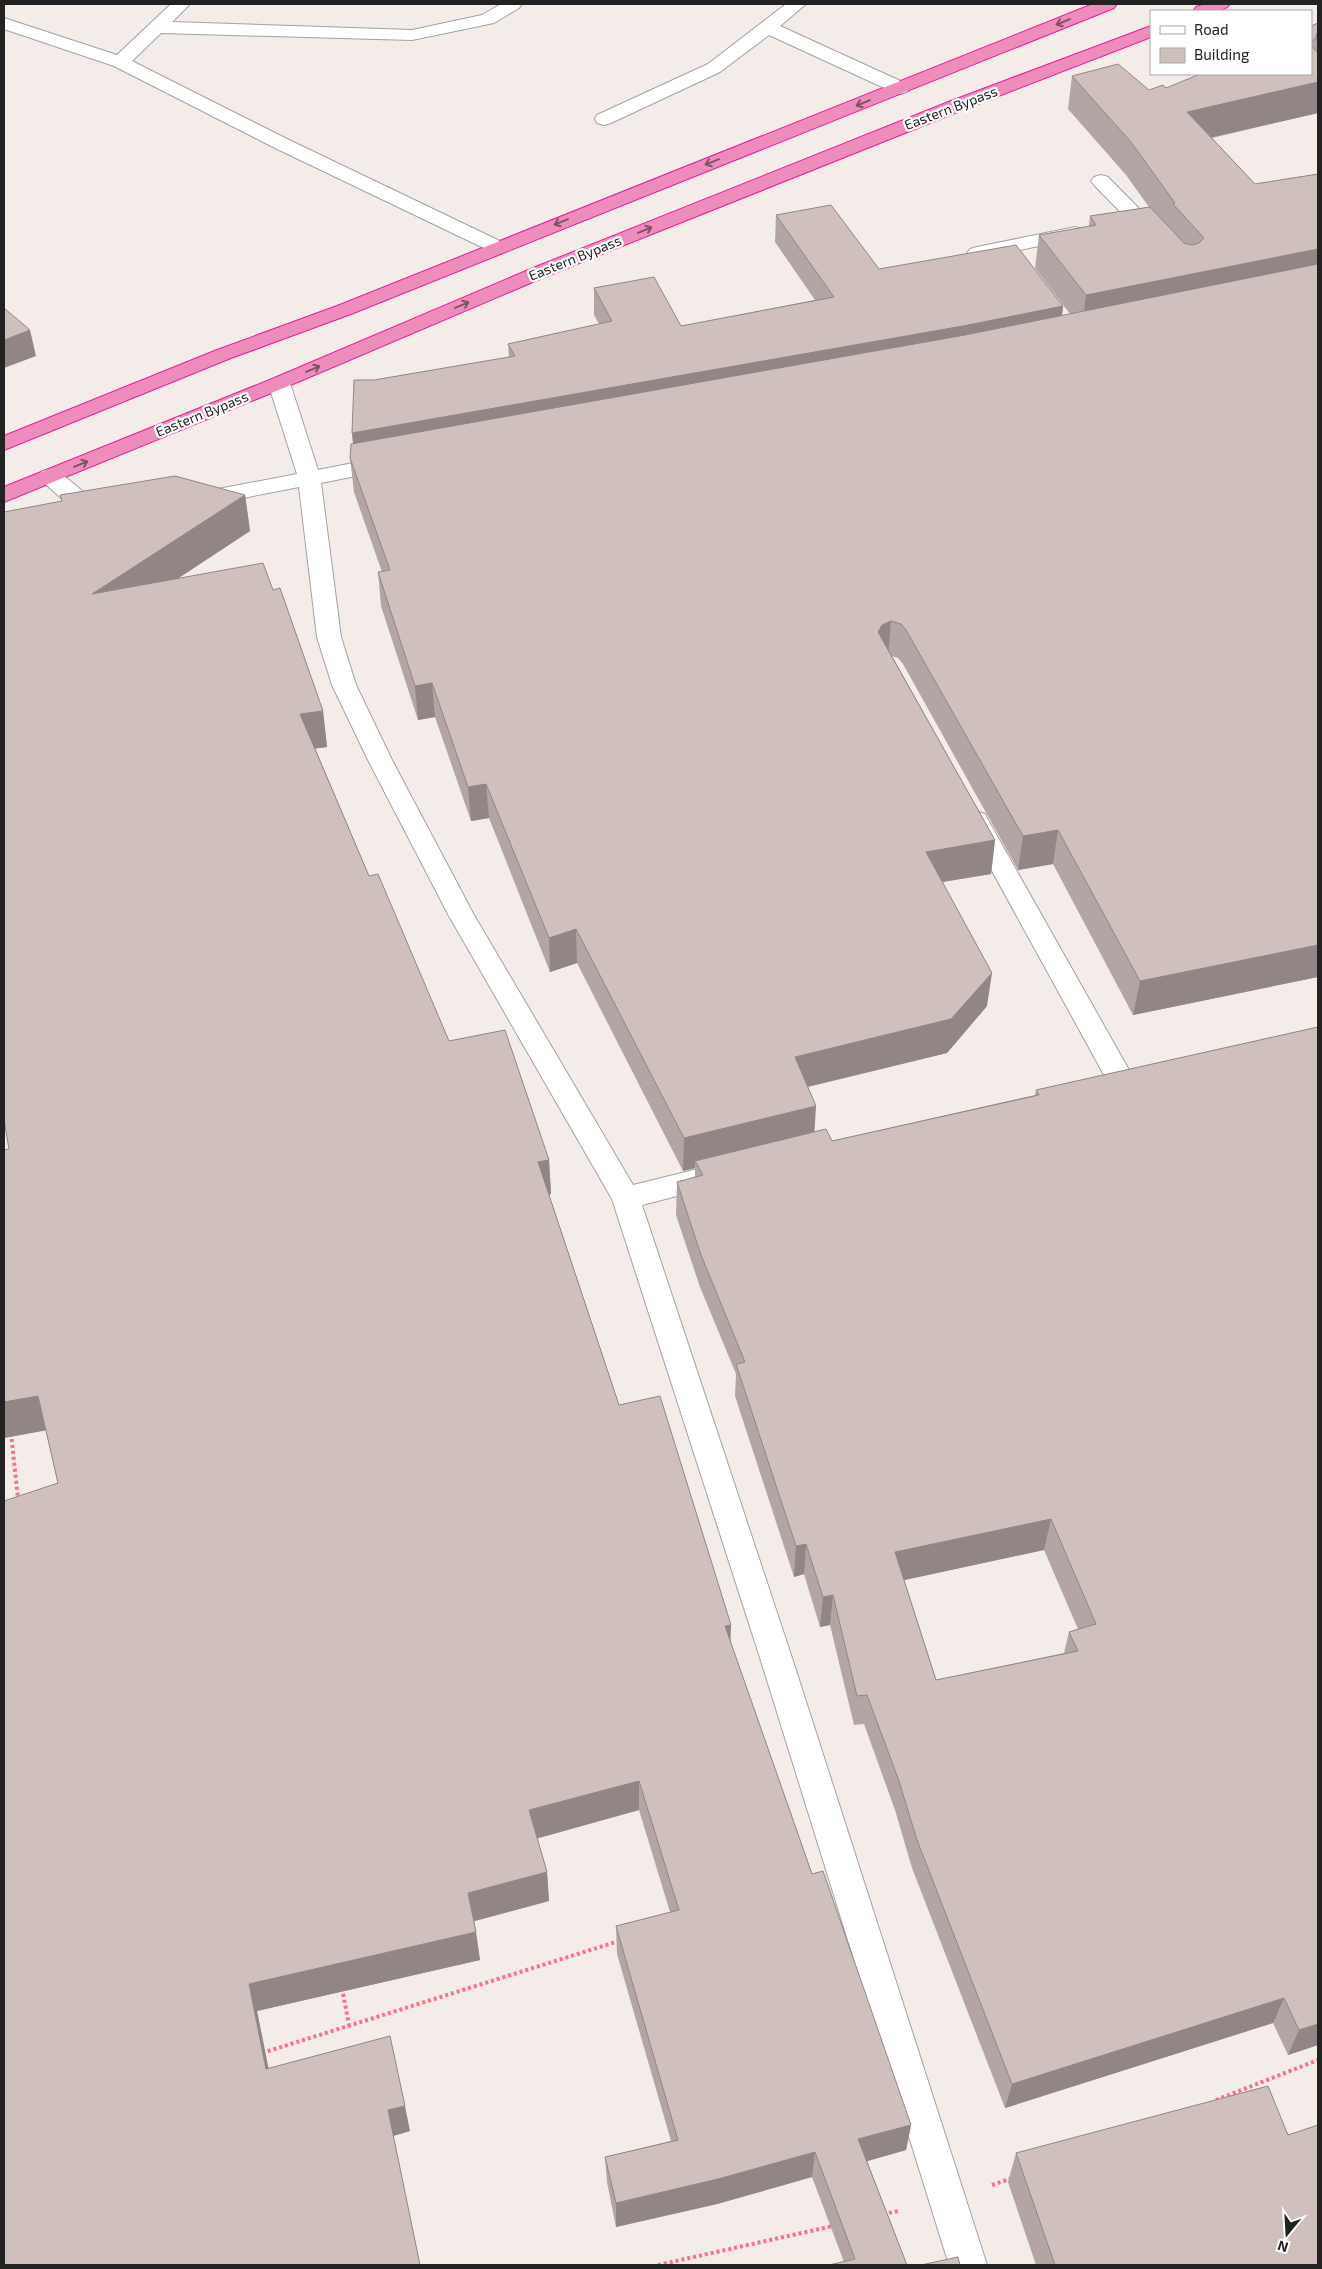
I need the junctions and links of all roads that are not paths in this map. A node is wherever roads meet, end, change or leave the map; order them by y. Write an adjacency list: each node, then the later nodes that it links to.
1 (181, 4): 6 (street)
2 (513, 4): 6 (street)
3 (798, 4): 7 (street)
4 (1108, 4): 10 (highway, one-way to 10)
5 (4, 23): 9 (street)
6 (156, 27): 9 (street)
7 (767, 27): 10 (street); 11 (street)
8 (1150, 31): 17 (highway, Eastern Bypass, one-way to 8)
9 (120, 62): 14 (street)
10 (900, 88): 14 (highway, one-way to 14)
11 (604, 119)
12 (1101, 181): 15 (street)
13 (1092, 230): 16 (street)
14 (497, 247): 18 (highway)
15 (1166, 249)
16 (959, 257)
17 (279, 383): 20 (highway, Eastern Bypass, one-way to 17); 21 (street)
18 (4, 444)
19 (406, 460): 21 (street)
20 (50, 476): 22 (highway, Eastern Bypass); 24 (street)
21 (309, 477): 23 (street); 30 (street)
22 (4, 495)
23 (176, 504)
24 (119, 515)
25 (966, 802): 27 (street)
26 (1147, 1070): 27 (street)
27 (1119, 1077): 28 (street)
28 (1090, 1084)
29 (742, 1169): 30 (street)
30 (626, 1198): 31 (street)
31 (968, 2265)

